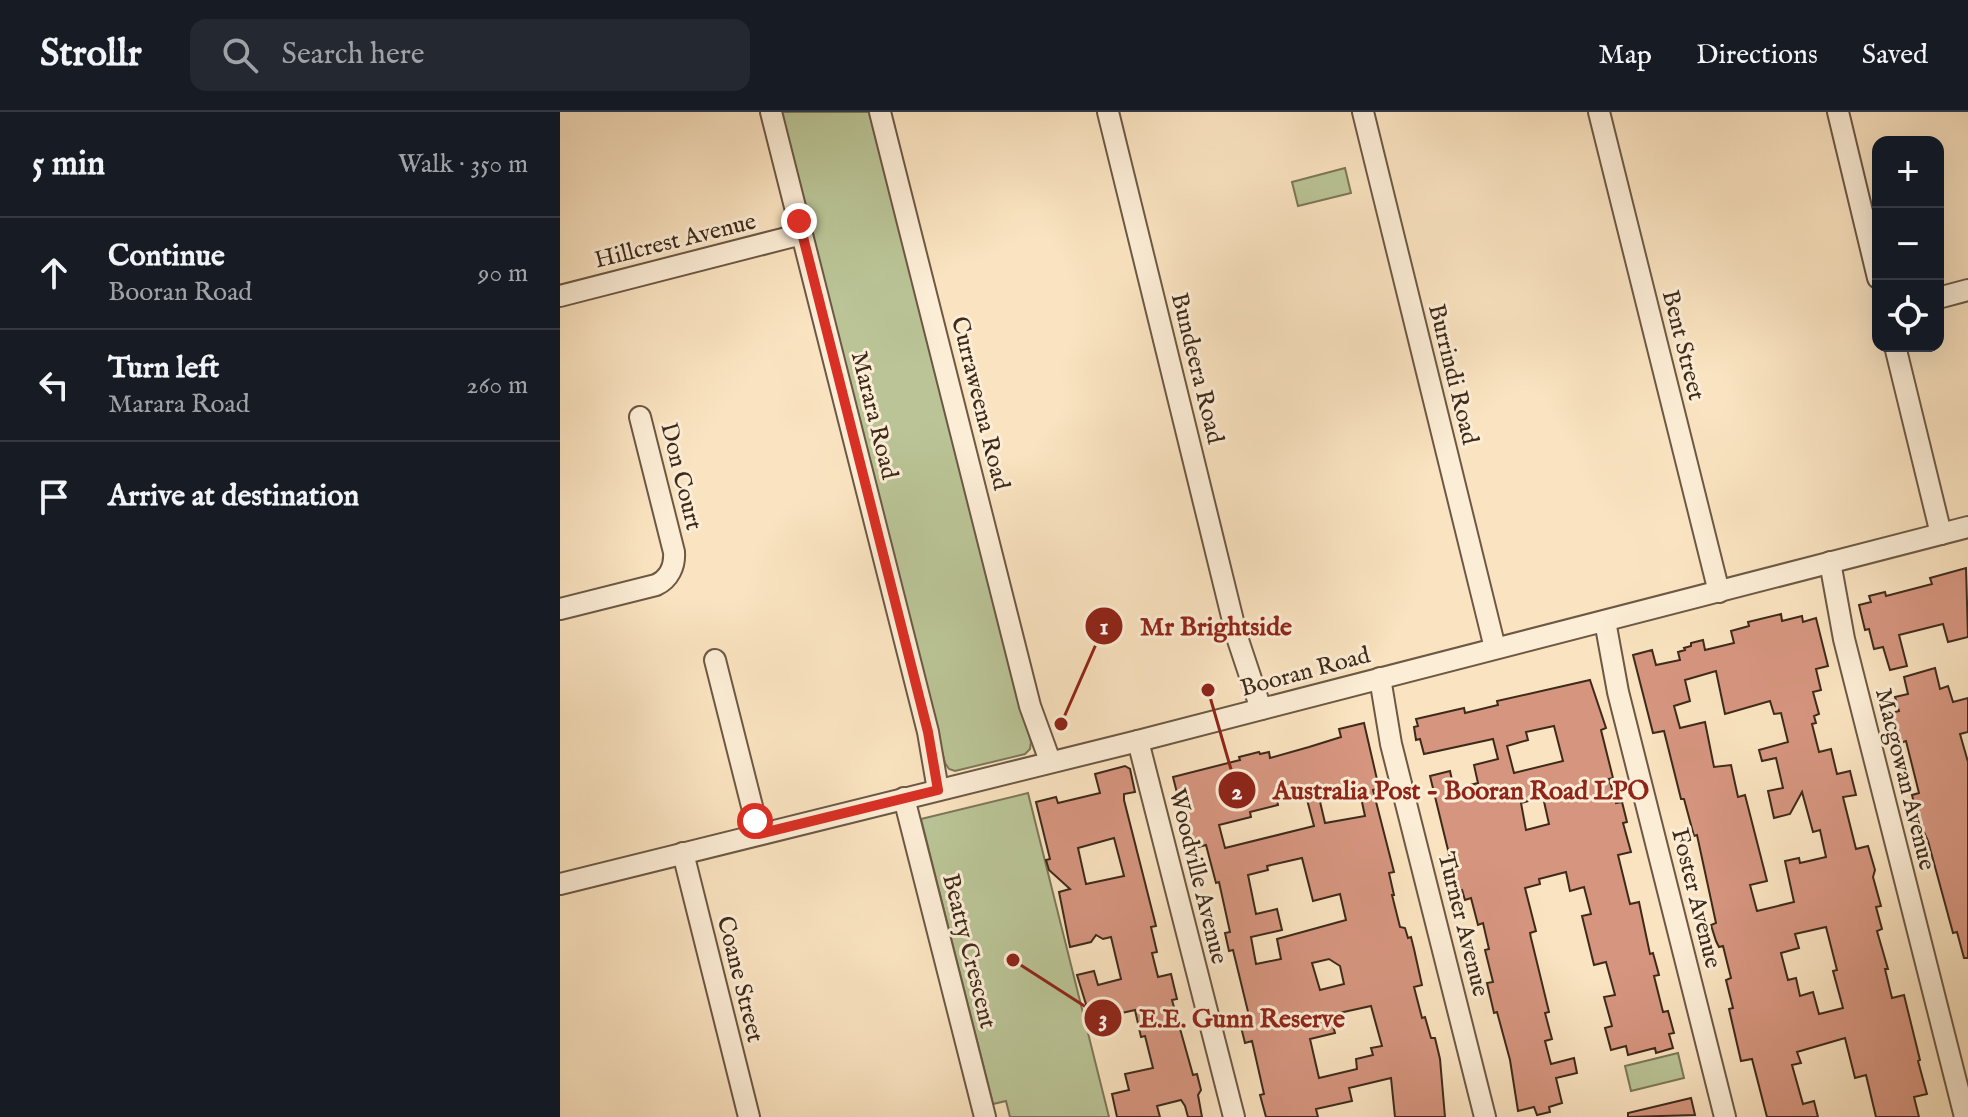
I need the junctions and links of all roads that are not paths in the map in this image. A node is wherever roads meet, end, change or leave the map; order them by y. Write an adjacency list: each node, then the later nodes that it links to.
1 (771, 112): 7 (street, Marara Road)
2 (880, 112): 25 (street, Curraweena Road)
3 (1108, 112): 23 (street, Bundeera Road)
4 (1363, 112): 20 (street, Burrindi Road)
5 (1599, 112): 17 (street, Bent Street)
6 (1838, 112): 8 (street)
7 (802, 234): 10 (street, Hillcrest Avenue); 26 (street, Marara Road)
8 (1872, 253)
9 (1968, 290): 11 (street)
10 (560, 296)
11 (1944, 296)
12 (1896, 352): 15 (street)
13 (640, 417): 18 (street, Don Court)
14 (1968, 527): 15 (street, Booran Road)
15 (1941, 534): 16 (street, Booran Road)
16 (1826, 564): 17 (street, Booran Road); 36 (street, Macgowan Avenue)
17 (1719, 592): 19 (street, Booran Road)
18 (560, 609)
19 (1600, 622): 20 (street, Booran Road); 35 (street, Foster Avenue)
20 (1495, 648): 22 (street, Booran Road)
21 (715, 660): 28 (street)
22 (1375, 680): 23 (street, Booran Road); 34 (street, Turner Avenue)
23 (1255, 710): 24 (street, Booran Road)
24 (1138, 741): 25 (street, Booran Road); 33 (street, Woodville Avenue)
25 (1045, 763): 26 (street, Booran Road)
26 (943, 788): 27 (street, Booran Road)
27 (904, 798): 28 (street, Booran Road); 32 (street, Beatty Crescent)
28 (759, 834): 29 (street, Booran Road)
29 (683, 853): 30 (street, Booran Road); 31 (street, Coane Street)
30 (560, 884)
31 (749, 1117)
32 (985, 1117)
33 (1234, 1117)
34 (1485, 1117)
35 (1725, 1117)
36 (1965, 1117)

